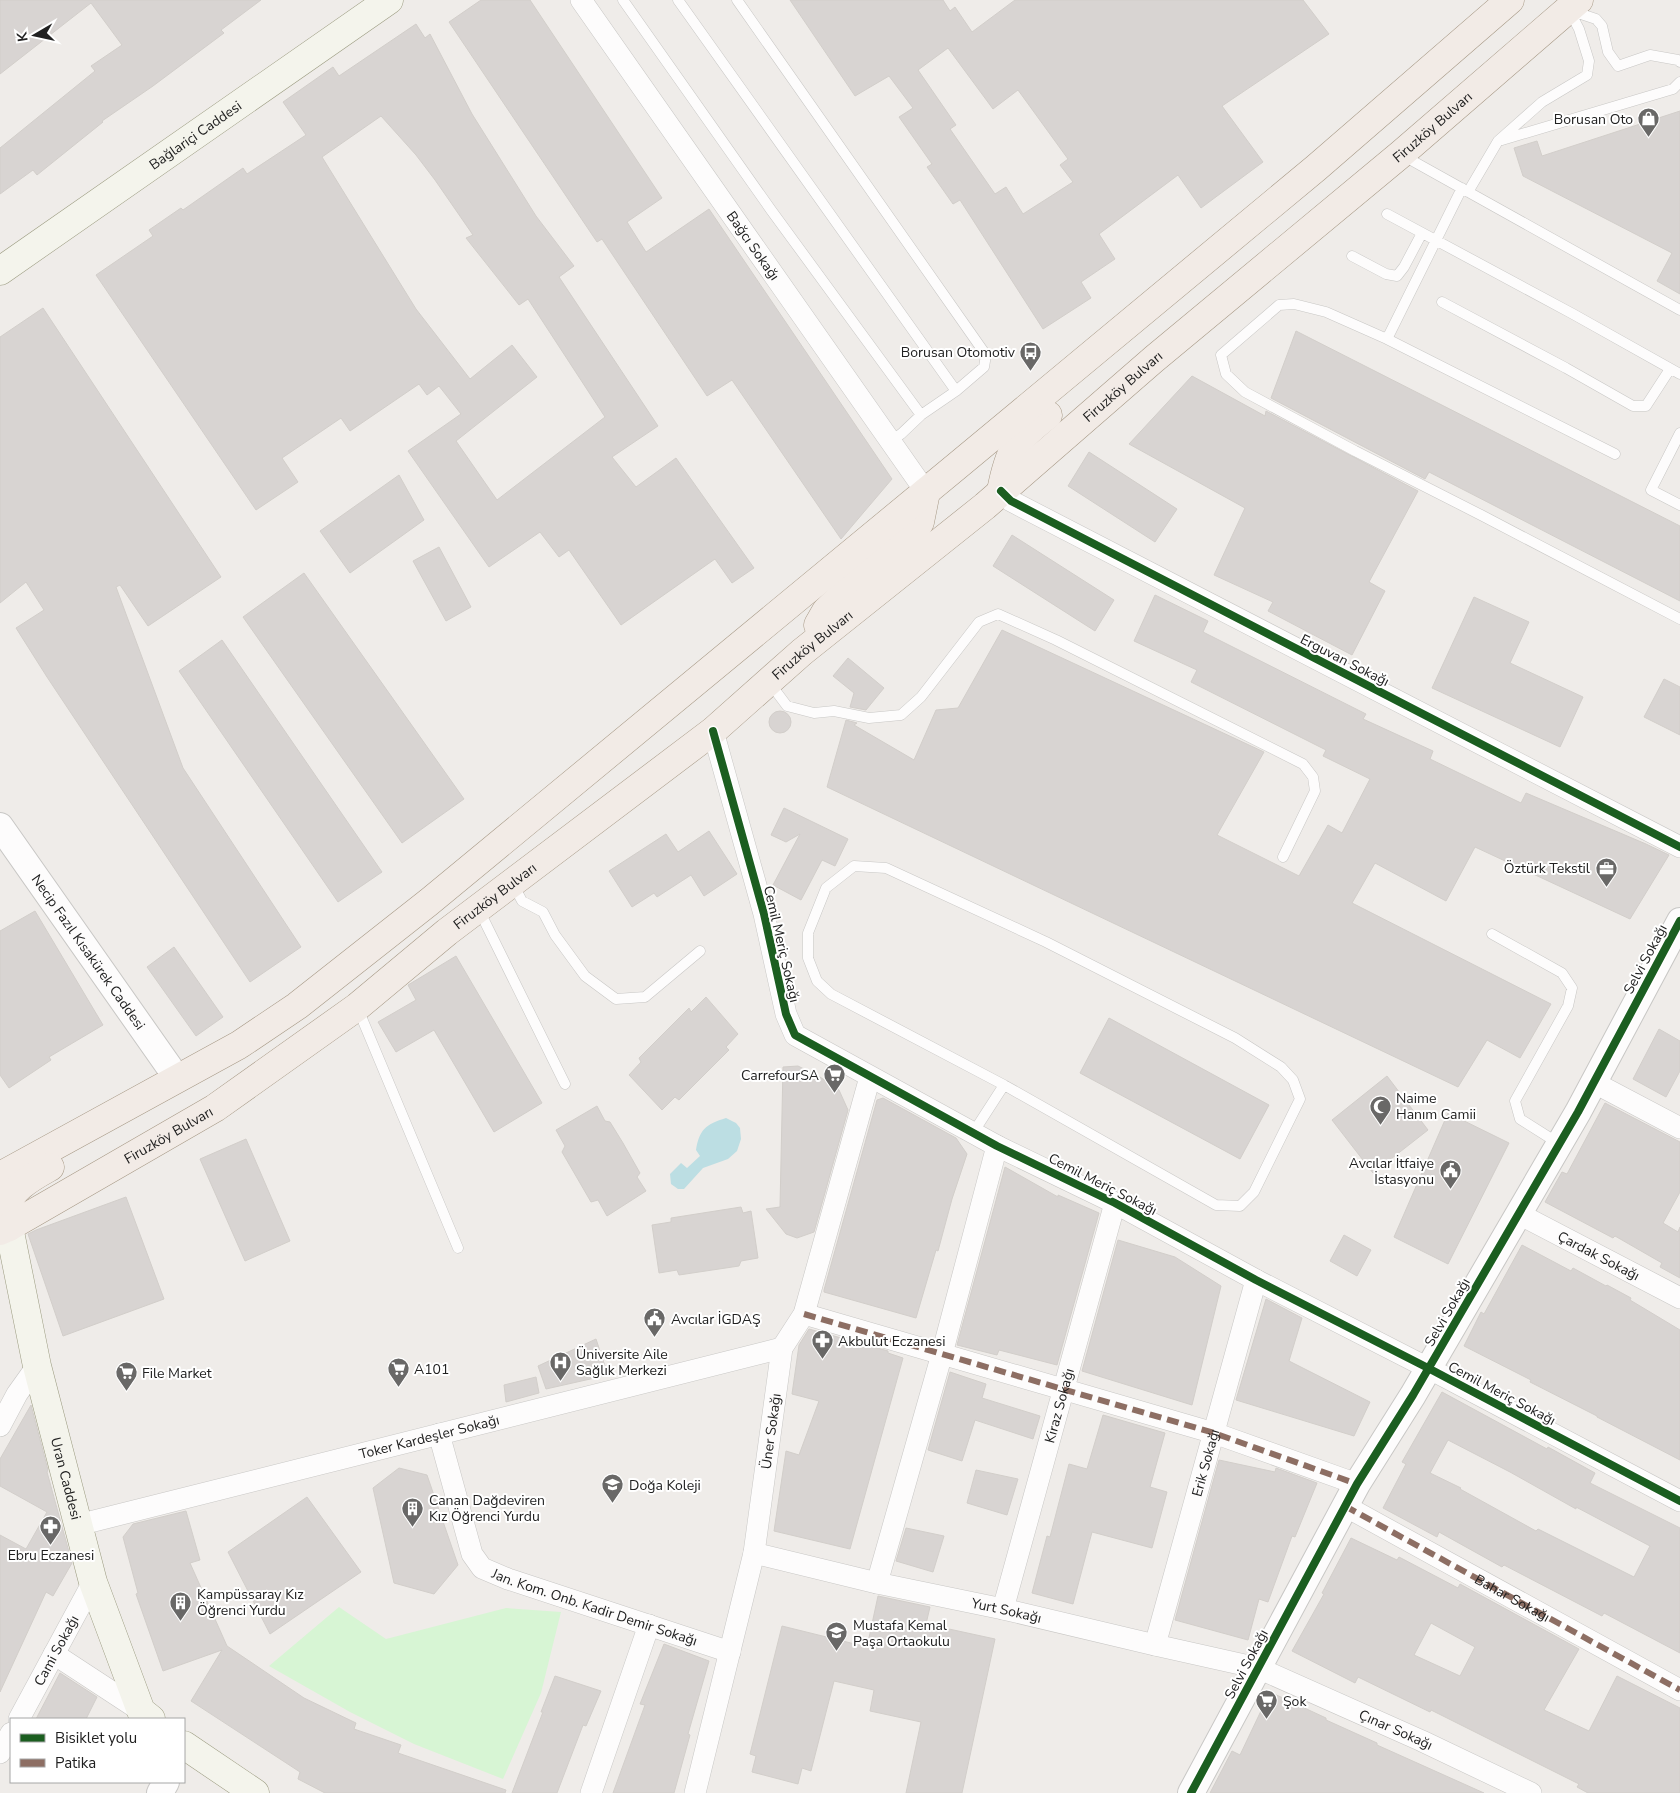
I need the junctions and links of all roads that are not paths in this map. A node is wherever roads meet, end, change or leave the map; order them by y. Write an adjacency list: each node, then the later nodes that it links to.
1 (389, 0): 17 (main road, Bağlariçi Caddesi)
2 (581, 0): 27 (street, Bağcı Sokağı)
3 (623, 0): 25 (lane)
4 (678, 0): 24 (lane)
5 (737, 0): 24 (lane)
6 (1510, 0): 20 (main road)
7 (1571, 3): 8 (lane); 10 (lane); 11 (main road, Firuzköy Bulvarı)
8 (1680, 62)
9 (1680, 82): 10 (lane)
10 (1498, 141): 12 (lane)
11 (1401, 154): 12 (lane); 29 (main road, Firuzköy Bulvarı)
12 (1465, 190): 15 (lane); 19 (lane)
13 (1387, 214): 14 (lane)
14 (1422, 233): 15 (lane); 16 (lane)
15 (1436, 241): 21 (lane); 22 (lane)
16 (1352, 256)
17 (0, 271)
18 (1442, 302): 22 (lane)
19 (1680, 310)
20 (1133, 320): 29 (main road); 30 (main road)
21 (1387, 339): 28 (lane); 32 (lane)
22 (1670, 369): 23 (lane)
23 (1680, 374)
24 (956, 391): 25 (lane)
25 (921, 415): 27 (lane)
26 (1680, 433): 31 (lane)
27 (890, 441): 30 (street, Bağcı Sokağı)
28 (1615, 454)
29 (1001, 491): 33 (main road, Firuzköy Bulvarı); 37 (street, Erguvan Sokağı)
30 (926, 492): 33 (main road); 46 (main road)
31 (1680, 505)
32 (1680, 620)
33 (802, 652): 34 (main road, Firuzköy Bulvarı)
34 (769, 682): 35 (main road, Firuzköy Bulvarı); 38 (lane)
35 (713, 731): 39 (main road, Firuzköy Bulvarı); 45 (street, Cemil Meriç Sokağı)
36 (0, 826): 46 (street, Necip Fazıl Kısakürek Caddesi)
37 (1680, 847)
38 (1283, 857)
39 (512, 883): 40 (main road, Firuzköy Bulvarı); 43 (lane)
40 (478, 908): 44 (main road, Firuzköy Bulvarı); 48 (lane)
41 (1680, 922): 47 (street, Selvi Sokağı)
42 (1492, 934): 52 (lane)
43 (700, 951)
44 (357, 1007): 57 (main road, Firuzköy Bulvarı); 58 (lane)
45 (870, 1077): 51 (street, Cemil Meriç Sokağı); 61 (street, Üner Sokağı)
46 (170, 1082): 54 (main road); 57 (main road)
47 (1593, 1082): 50 (street); 52 (street, Selvi Sokağı)
48 (565, 1084)
49 (1004, 1085): 49 (lane); 51 (lane)
50 (1680, 1128)
51 (973, 1134): 53 (street, Cemil Meriç Sokağı)
52 (1559, 1144): 56 (street, Selvi Sokağı)
53 (998, 1146): 55 (street, Cemil Meriç Sokağı); 63 (street)
54 (0, 1176)
55 (1115, 1203): 59 (street, Cemil Meriç Sokağı); 66 (street, Kiraz Sokağı)
56 (1518, 1214): 60 (street, Çardak Sokağı); 65 (street, Selvi Sokağı)
57 (5, 1229): 64 (main road, Uran Caddesi)
58 (458, 1248)
59 (1256, 1280): 65 (street, Cemil Meriç Sokağı); 68 (street, Erik Sokağı)
60 (1680, 1298)
61 (804, 1314): 62 (street, Üner Sokağı); 63 (street, Bahar Sokağı)
62 (782, 1348): 69 (street, Toker Kardeşler Sokağı); 73 (street, Üner Sokağı)
63 (942, 1354): 66 (street, Bahar Sokağı); 75 (street)
64 (37, 1366): 67 (street); 72 (main road, Uran Caddesi)
65 (1428, 1368): 70 (street, Selvi Sokağı); 71 (street, Cemil Meriç Sokağı)
66 (1063, 1389): 68 (street, Bahar Sokağı); 76 (street, Kiraz Sokağı)
67 (0, 1426)
68 (1214, 1433): 70 (street, Bahar Sokağı); 78 (street, Erik Sokağı)
69 (440, 1434): 72 (street, Toker Kardeşler Sokağı); 77 (street, Jan. Kom. Onb. Kadir Demir Sokağı)
70 (1351, 1495): 81 (street, Selvi Sokağı); 82 (street, Bahar Sokağı)
71 (1680, 1501)
72 (78, 1525): 74 (main road, Uran Caddesi)
73 (754, 1553): 75 (street, Yurt Sokağı); 79 (street, Üner Sokağı)
74 (93, 1582): 80 (street, Cami Sokağı); 83 (main road, Uran Caddesi)
75 (878, 1582): 76 (street, Yurt Sokağı)
76 (1003, 1609): 78 (street, Yurt Sokağı)
77 (649, 1625): 79 (street, Jan. Kom. Onb. Kadir Demir Sokağı); 89 (street)
78 (1154, 1645): 81 (street, Yurt Sokağı)
79 (730, 1652): 90 (street, Üner Sokağı)
80 (54, 1654): 83 (street); 84 (street, Cami Sokağı)
81 (1258, 1668): 91 (street, Selvi Sokağı); 92 (street, Çınar Sokağı)
82 (1680, 1690)
83 (146, 1715)
84 (19, 1718)
85 (10, 1735): 87 (street)
86 (185, 1747): 88 (main road)
87 (0, 1754)
88 (255, 1793)
89 (592, 1793)
90 (695, 1793)
91 (1191, 1793)
92 (1531, 1793)

